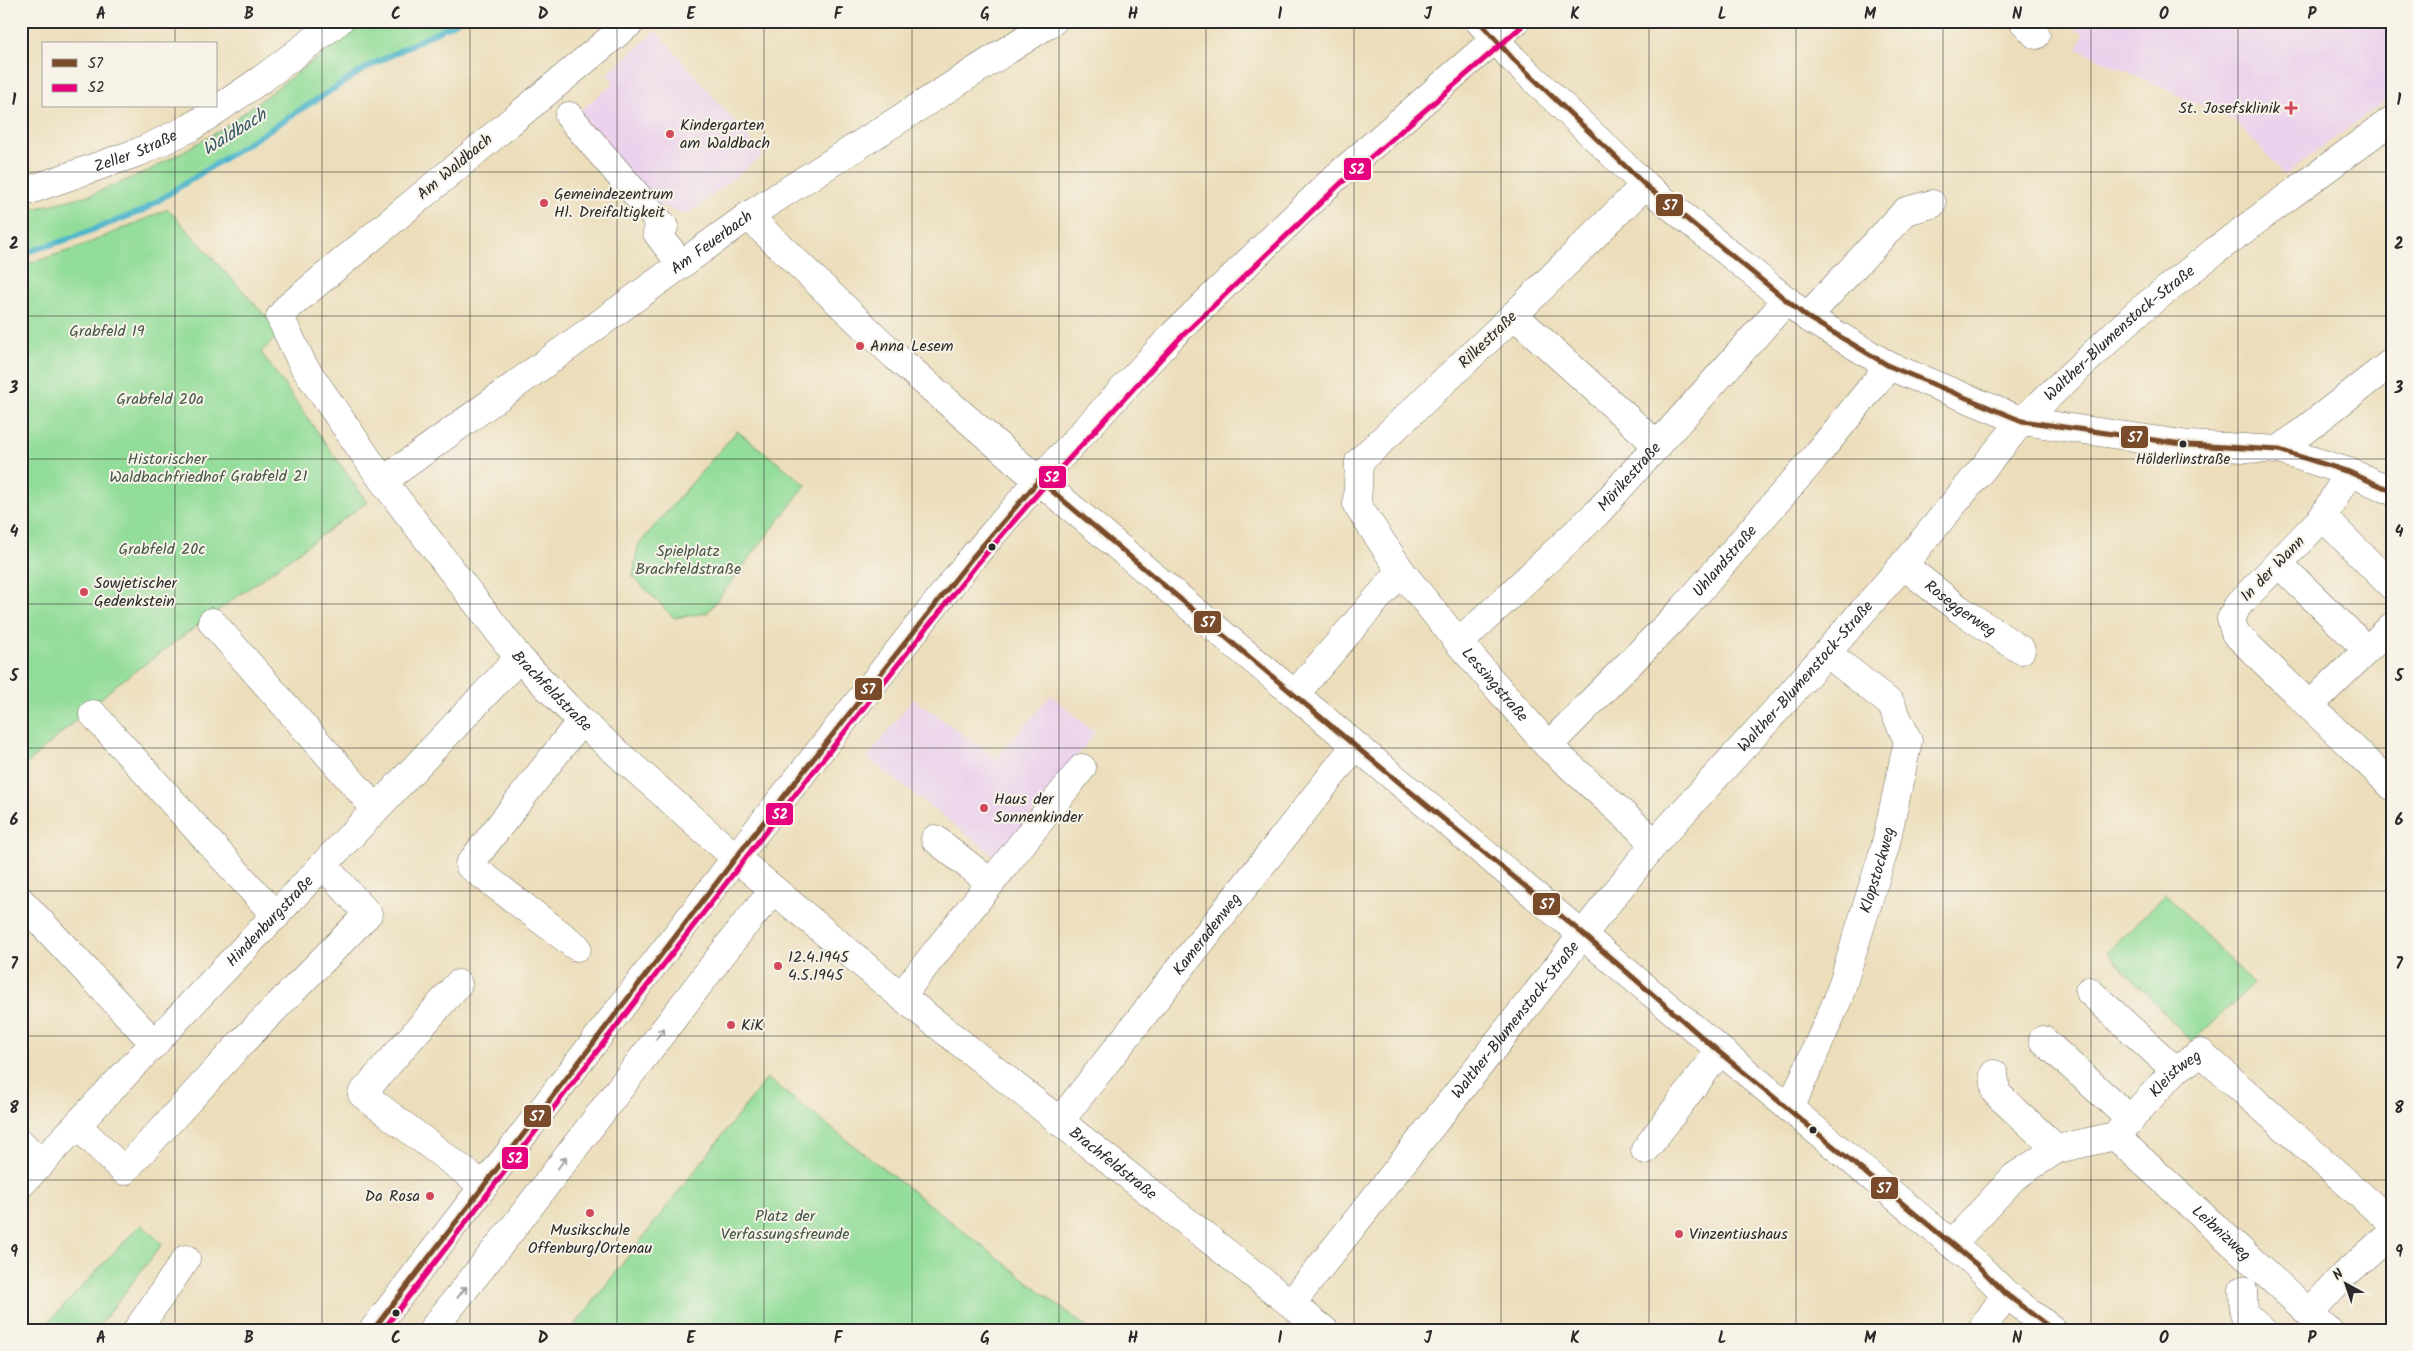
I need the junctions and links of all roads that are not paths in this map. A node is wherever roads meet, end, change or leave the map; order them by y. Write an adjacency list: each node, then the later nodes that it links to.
1 (339, 21): 9 (street, Zeller Straße)
2 (632, 21): 15 (street, Am Waldbach)
3 (1053, 21): 11 (street, Am Feuerbach)
4 (1516, 21): 5 (street)
5 (1487, 30): 8 (street); 22 (street)
6 (568, 116): 12 (street)
7 (2392, 120): 18 (street, Walther-Blumenstock-Straße)
8 (1644, 185): 13 (street); 14 (street, Rilkestraße)
9 (21, 193)
10 (1932, 204): 13 (street)
11 (748, 216): 12 (street, Am Feuerbach); 22 (street)
12 (681, 264): 23 (street, Am Feuerbach)
13 (1797, 308): 17 (street); 19 (street, Mörikestraße)
14 (1514, 316): 19 (street); 25 (street, Rilkestraße)
15 (280, 317): 23 (street, Brachfeldstraße)
16 (2392, 362): 20 (street)
17 (1889, 366): 18 (street); 43 (street, Uhlandstraße)
18 (2022, 421): 20 (street); 28 (street, Walther-Blumenstock-Straße)
19 (1658, 446): 34 (street, Mörikestraße)
20 (2279, 450): 21 (street)
21 (2349, 472): 24 (street); 26 (street, In der Wann)
22 (1039, 480): 38 (street); 49 (street)
23 (384, 482): 37 (street, Brachfeldstraße)
24 (2392, 491)
25 (1357, 505): 29 (street, Lessingstraße)
26 (2323, 517): 27 (street, In der Wann); 30 (street)
27 (2278, 563): 33 (street); 39 (street, In der Wann)
28 (1903, 565): 35 (street, Roseggerweg); 36 (street, Walther-Blumenstock-Straße)
29 (1401, 571): 34 (street, Lessingstraße); 38 (street)
30 (2392, 586)
31 (212, 622): 46 (street)
32 (2392, 626): 39 (street)
33 (2355, 638)
34 (1458, 643): 43 (street, Lessingstraße)
35 (2021, 650)
36 (1827, 652): 48 (street, Walther-Blumenstock-Straße); 65 (street, Klopstockweg)
37 (519, 658): 41 (street, Brachfeldstraße); 46 (street, Hindenburgstraße)
38 (1295, 694): 42 (street)
39 (2309, 706): 45 (street, In der Wann)
40 (93, 714): 54 (street)
41 (582, 721): 49 (street, Brachfeldstraße); 56 (street)
42 (1355, 746): 55 (street); 66 (street, Kameradenweg)
43 (1548, 746): 48 (street, Lessingstraße)
44 (1082, 768): 51 (street)
45 (2391, 784)
46 (374, 808): 50 (street, Hindenburgstraße)
47 (935, 839): 51 (street)
48 (1655, 843): 55 (street, Walther-Blumenstock-Straße)
49 (736, 858): 52 (street, Brachfeldstraße); 74 (street)
50 (322, 865): 54 (street, Hindenburgstraße); 67 (street)
51 (991, 882): 59 (street)
52 (774, 890): 59 (street, Brachfeldstraße); 85 (street, one-way to 52)
53 (21, 901): 61 (street)
54 (276, 916): 61 (street, Hindenburgstraße)
55 (1583, 934): 62 (street); 81 (street, Walther-Blumenstock-Straße)
56 (577, 947)
57 (458, 984): 74 (street)
58 (2089, 991): 63 (street)
59 (901, 996): 66 (street, Brachfeldstraße)
60 (2043, 1040): 68 (street, Leibnizweg)
61 (155, 1044): 67 (street, Hindenburgstraße)
62 (1719, 1052): 65 (street); 71 (street)
63 (2175, 1070): 68 (street, Kleistweg); 75 (street, Kleistweg)
64 (1994, 1074): 70 (street)
65 (1790, 1109): 77 (street)
66 (1059, 1122): 81 (street, Brachfeldstraße)
67 (78, 1126): 72 (street, Hindenburgstraße)
68 (2123, 1128): 70 (street); 82 (street, Leibnizweg)
69 (21, 1143): 72 (street)
70 (2056, 1149): 77 (street)
71 (1646, 1150)
72 (41, 1164): 73 (street, Hindenburgstraße)
73 (21, 1184)
74 (484, 1186): 84 (street)
75 (2392, 1223)
76 (2392, 1233): 82 (street)
77 (1952, 1244): 80 (street)
78 (186, 1259): 83 (street)
79 (2243, 1290): 89 (street)
80 (2006, 1294): 87 (street); 88 (street)
81 (1291, 1304): 86 (street, Brachfeldstraße)
82 (2319, 1322)
83 (137, 1330)
84 (373, 1330)
85 (432, 1330)
86 (1324, 1330)
87 (1985, 1330)
88 (2052, 1330)
89 (2262, 1330)

